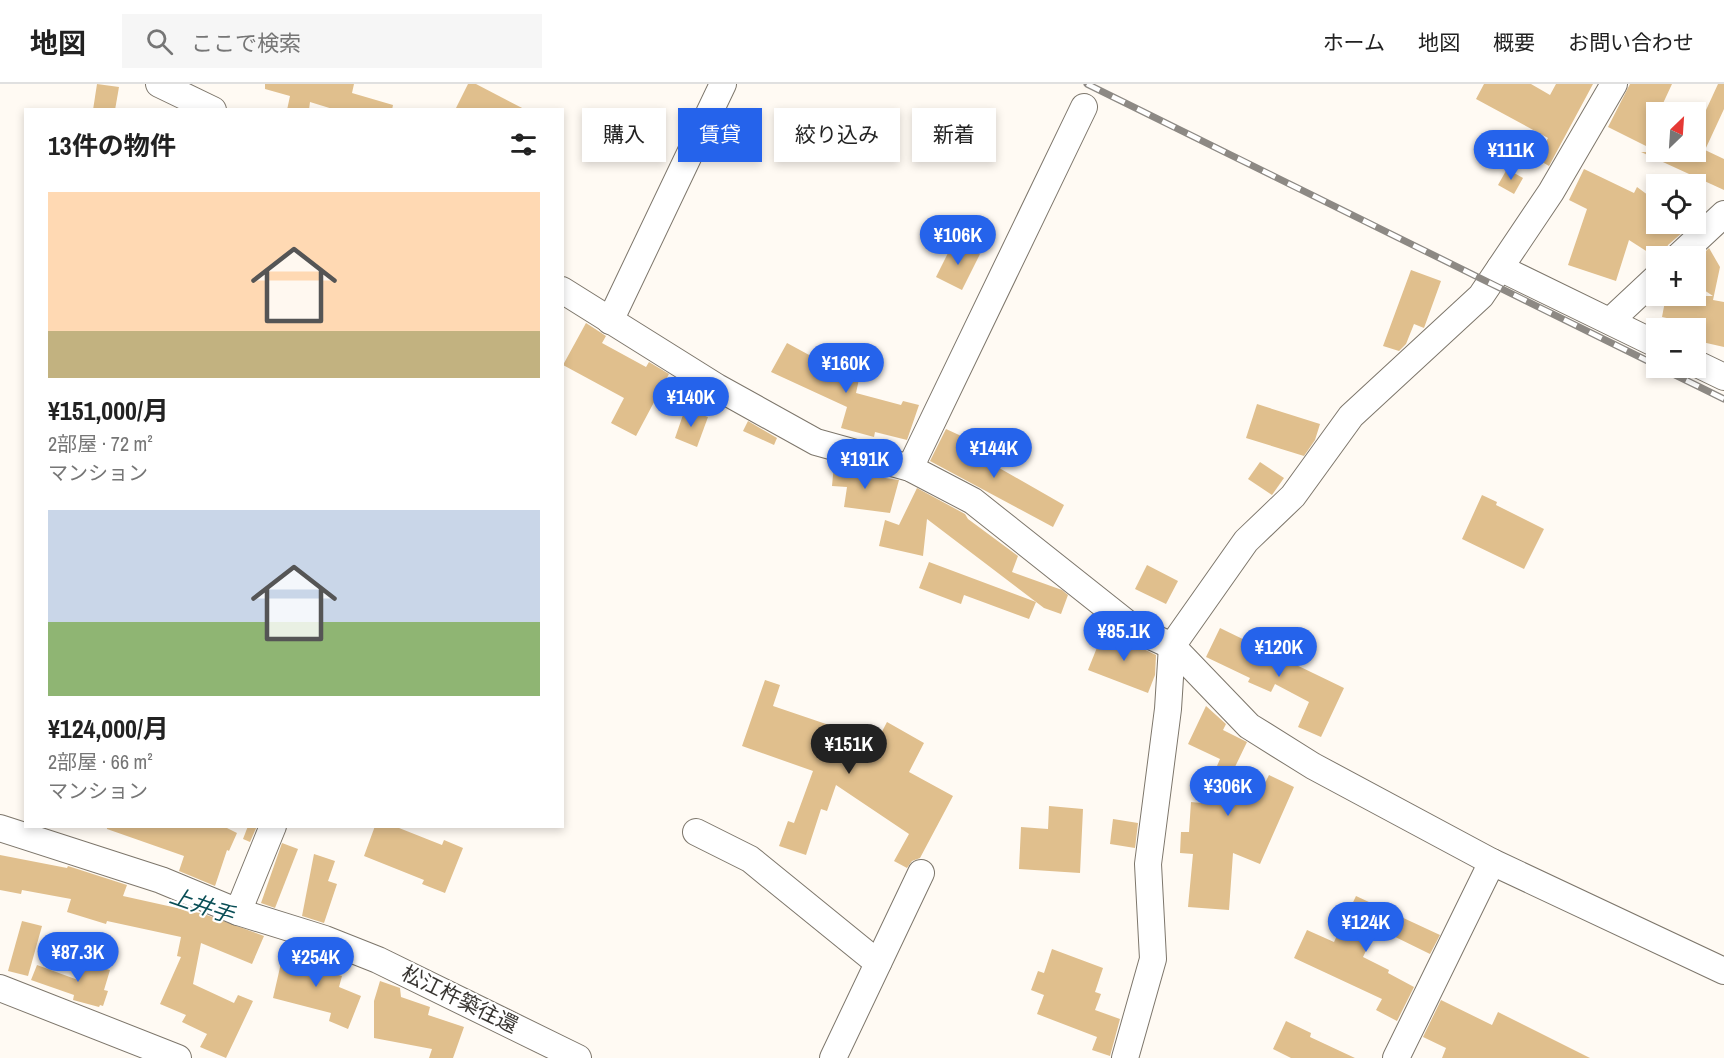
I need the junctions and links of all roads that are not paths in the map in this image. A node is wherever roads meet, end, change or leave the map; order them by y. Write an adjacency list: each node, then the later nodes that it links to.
1 (159, 84): 5 (street)
2 (723, 84): 11 (street)
3 (1614, 84): 8 (street)
4 (1084, 107): 16 (street)
5 (209, 108)
6 (1724, 214): 7 (street)
7 (1690, 246)
8 (1500, 268): 12 (street); 17 (street)
9 (1646, 287): 12 (street)
10 (564, 291): 11 (street)
11 (610, 321): 16 (street)
12 (1610, 321): 13 (street)
13 (1646, 339)
14 (1706, 368): 15 (street)
15 (1724, 377)
16 (910, 468): 17 (street)
17 (1172, 646): 21 (street); 30 (street)
18 (0, 828): 23 (street, 松江杵築往還)
19 (272, 828): 23 (street)
20 (696, 832): 24 (street)
21 (1492, 862): 25 (street); 31 (street)
22 (921, 873): 24 (street)
23 (238, 912): 28 (street, 松江杵築往還)
24 (878, 963): 29 (street)
25 (1724, 971)
26 (0, 988): 27 (street)
27 (177, 1058)
28 (578, 1058)
29 (833, 1058)
30 (1125, 1058)
31 (1397, 1058)

